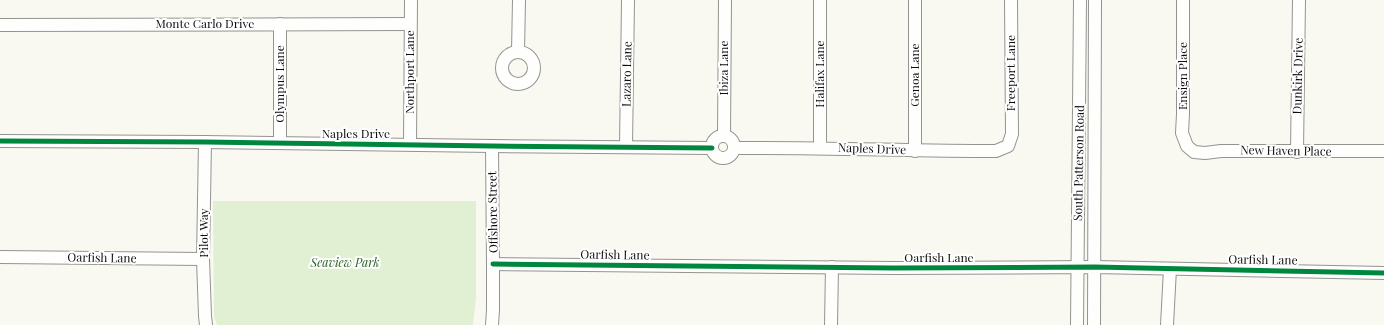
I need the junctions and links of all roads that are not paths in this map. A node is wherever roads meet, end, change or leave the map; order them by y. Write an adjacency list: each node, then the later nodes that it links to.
1 (411, 0): 13 (street, Northport Lane)
2 (519, 0): 15 (street)
3 (628, 0): 23 (street, Lazaro Lane)
4 (725, 0): 16 (street, Ibiza Lane)
5 (820, 0): 24 (street, Halifax Lane)
6 (915, 0): 28 (street, Genoa Lane)
7 (1011, 0): 22 (street, Freeport Lane)
8 (1080, 0): 35 (street, South Patterson Road)
9 (1095, 0): 36 (street, South Patterson Road)
10 (1184, 0): 27 (street, Ensign Place)
11 (1298, 0): 29 (street, Dunkirk Drive)
12 (280, 24): 13 (street, Monte Carlo Drive); 14 (street, Monte Carlo Drive); 19 (street, Olympus Lane)
13 (410, 24): 20 (street, Northport Lane)
14 (0, 25)
15 (518, 52)
16 (724, 136): 25 (street); 26 (street)
17 (0, 141): 18 (street, Naples Drive)
18 (205, 142): 19 (street, Naples Drive); 32 (street, Pilot Way)
19 (280, 143): 20 (street, Naples Drive)
20 (410, 144): 21 (street, Naples Drive)
21 (492, 146): 23 (street, Naples Drive); 33 (street, Offshore Street)
22 (1008, 146): 28 (street, Naples Drive)
23 (626, 147): 25 (street, Naples Drive)
24 (820, 147): 26 (street, Naples Drive); 28 (street, Naples Drive)
25 (712, 148): 26 (street)
26 (734, 148)
27 (1190, 149): 29 (street, New Haven Place)
28 (915, 151)
29 (1297, 152): 30 (street, New Haven Place)
30 (1384, 152)
31 (0, 257): 32 (street, Oarfish Lane)
32 (203, 259): 39 (street, Pilot Way)
33 (494, 264): 34 (street, Oarfish Lane); 40 (street, Offshore Street)
34 (832, 267): 35 (street, Oarfish Lane); 41 (street)
35 (1078, 267): 36 (street, Oarfish Lane); 42 (street, South Patterson Road)
36 (1095, 267): 37 (street, Oarfish Lane); 43 (street, South Patterson Road)
37 (1170, 269): 38 (street, Oarfish Lane); 44 (street)
38 (1384, 273)
39 (206, 325)
40 (492, 325)
41 (831, 325)
42 (1077, 325)
43 (1094, 325)
44 (1167, 325)

